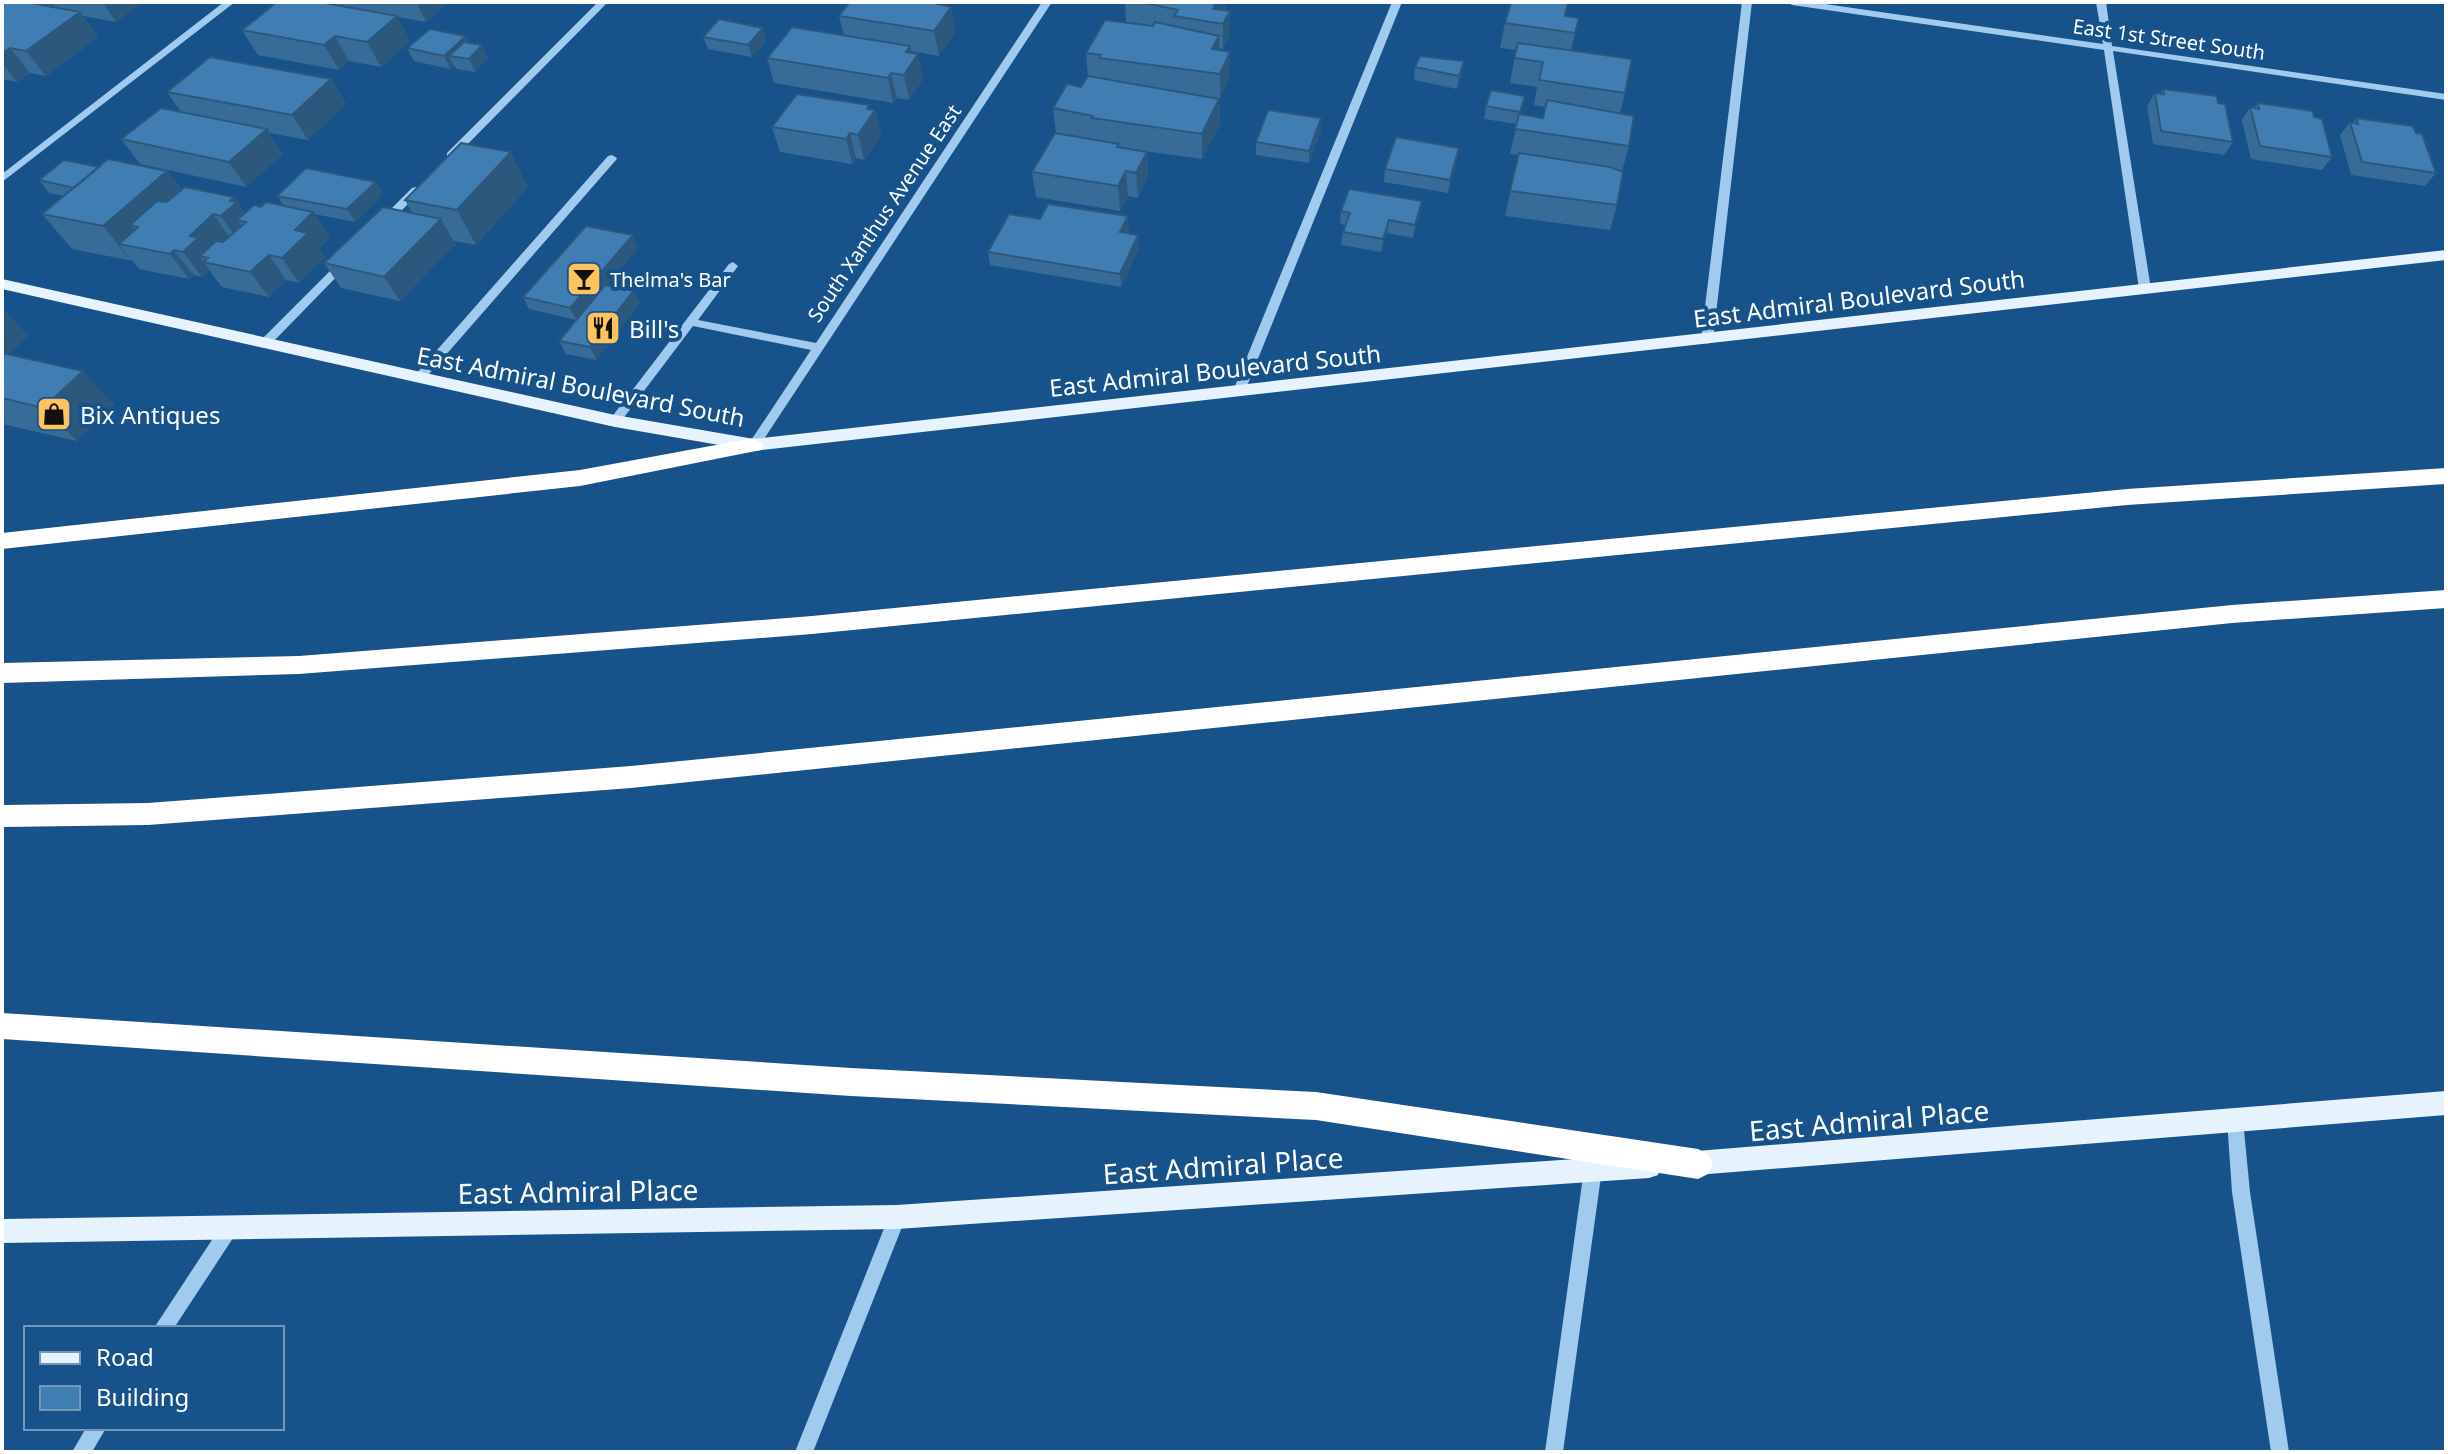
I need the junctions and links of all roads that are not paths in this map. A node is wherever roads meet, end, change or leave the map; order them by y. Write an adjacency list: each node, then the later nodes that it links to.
1 (230, 2): 12 (street)
2 (603, 2): 11 (street)
3 (1047, 2): 23 (street, South Xanthus Avenue East)
4 (1397, 2): 25 (street)
5 (1747, 2): 21 (street)
6 (1792, 2): 8 (street, East 1st Street South)
7 (2101, 2): 8 (street)
8 (2108, 48): 9 (street, East 1st Street South); 19 (street)
9 (2446, 97)
10 (612, 158): 24 (street)
11 (438, 168)
12 (2, 179)
13 (427, 179): 14 (street)
14 (373, 234)
15 (2446, 255): 19 (main road, East Admiral Boulevard South)
16 (351, 256): 22 (street)
17 (733, 266): 20 (street)
18 (2, 284): 22 (main road, East Admiral Boulevard South)
19 (2145, 289): 21 (main road, East Admiral Boulevard South)
20 (691, 322): 23 (street); 26 (street)
21 (1707, 340): 25 (main road, East Admiral Boulevard South)
22 (265, 343): 24 (main road, East Admiral Boulevard South)
23 (816, 347): 27 (street, South Xanthus Avenue East)
24 (419, 378): 26 (main road, East Admiral Boulevard South)
25 (1239, 391): 27 (main road, East Admiral Boulevard South)
26 (615, 421): 27 (main road, East Admiral Boulevard South)
27 (754, 445): 29 (highway)
28 (2446, 476): 31 (highway)
29 (2, 541)
30 (2446, 599): 32 (highway)
31 (2, 673)
32 (2, 816)
33 (2, 1026): 36 (highway)
34 (2446, 1103): 35 (main road, East Admiral Place)
35 (2235, 1120): 36 (main road, East Admiral Place); 46 (street)
36 (1698, 1164): 37 (main road, East Admiral Place)
37 (1593, 1169): 38 (main road, East Admiral Place); 45 (street)
38 (897, 1217): 39 (main road, East Admiral Place); 44 (street)
39 (231, 1226): 40 (main road, East Admiral Place); 41 (street)
40 (2, 1231)
41 (164, 1326)
42 (96, 1430): 43 (street)
43 (81, 1452)
44 (804, 1452)
45 (1554, 1452)
46 (2280, 1452)

